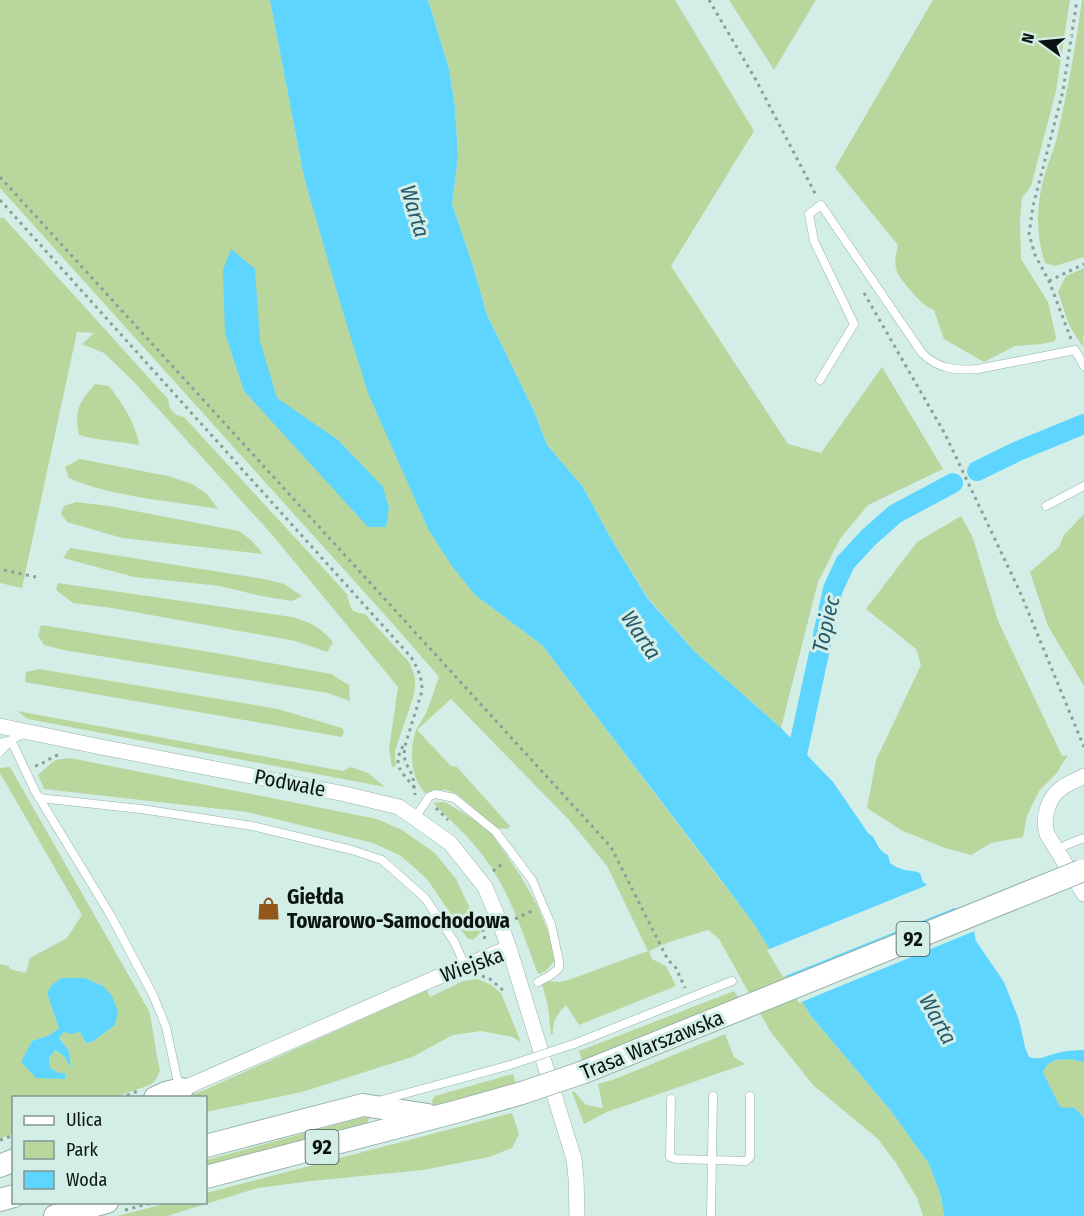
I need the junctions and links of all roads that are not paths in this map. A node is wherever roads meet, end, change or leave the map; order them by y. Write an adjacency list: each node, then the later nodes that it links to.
1 (1084, 366): 2 (lane)
2 (820, 380)
3 (1084, 486): 4 (lane)
4 (1046, 506)
5 (0, 726): 6 (street, Podwale)
6 (27, 732): 7 (lane); 12 (street, Podwale)
7 (11, 740): 8 (lane); 9 (lane); 11 (lane)
8 (0, 743)
9 (0, 752)
10 (1084, 776): 16 (street)
11 (39, 798): 18 (lane); 21 (lane)
12 (415, 818): 17 (street, Podwale); 20 (lane)
13 (1084, 838): 14 (lane)
14 (1066, 845)
15 (1082, 871): 28 (main road, Trasa Warszawska / 92, bridge)
16 (1084, 894)
17 (509, 948): 18 (street, Wiejska); 35 (street, Wiejska)
18 (465, 966): 21 (street, Wiejska)
19 (732, 981): 22 (lane, Trasa Warszawska / 92, bridge)
20 (538, 982)
21 (182, 1089): 23 (main road)
22 (425, 1089): 27 (lane, Trasa Warszawska / 92); 29 (lane)
23 (159, 1096)
24 (713, 1096): 31 (lane)
25 (750, 1096): 31 (lane)
26 (671, 1099): 31 (lane)
27 (363, 1105): 29 (main road); 30 (main road, Trasa Warszawska / 92)
28 (439, 1116): 29 (main road, Trasa Warszawska / 92); 29 (main road)
29 (384, 1121): 32 (main road, Trasa Warszawska / 92)
30 (207, 1146)
31 (711, 1160): 36 (lane)
32 (207, 1177)
33 (116, 1207): 34 (main road)
34 (55, 1216)
35 (577, 1216)
36 (711, 1216)

